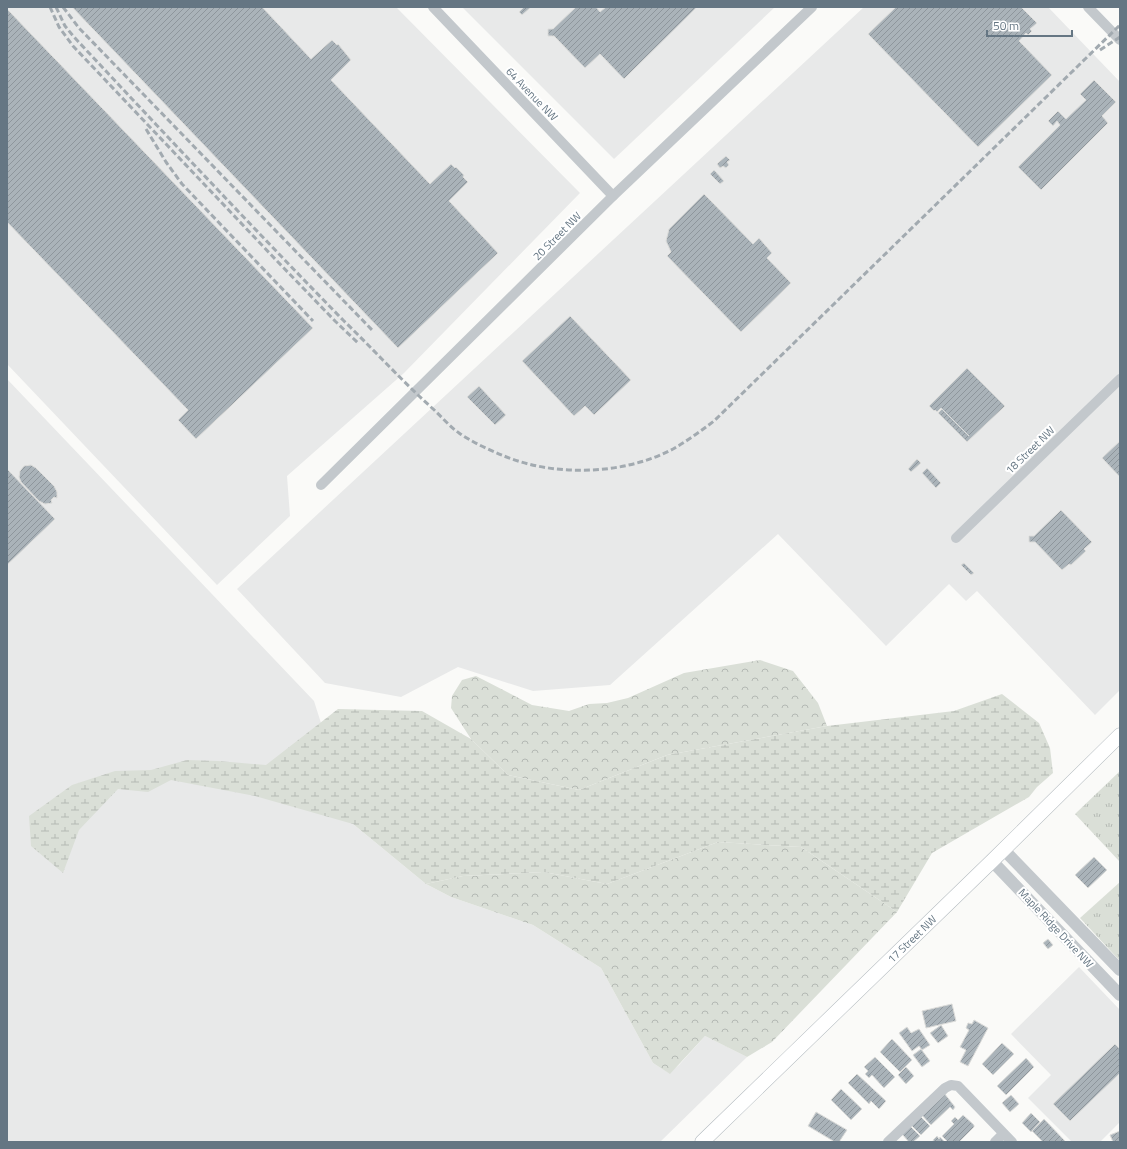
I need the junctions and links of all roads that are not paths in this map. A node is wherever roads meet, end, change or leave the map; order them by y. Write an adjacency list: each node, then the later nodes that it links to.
1 (433, 7): 5 (street, 64 Avenue NW)
2 (812, 7): 5 (street, 20 Street NW)
3 (1088, 7): 4 (street)
4 (1120, 40)
5 (614, 196): 7 (street, 20 Street NW)
6 (1120, 379): 8 (street, 18 Street NW)
7 (321, 486)
8 (956, 538)
9 (1120, 734): 10 (main road, 17 Street NW)
10 (1004, 850): 11 (main road, 17 Street NW); 12 (street, Maple Ridge Drive NW)
11 (992, 861): 13 (street, Maple Ridge Drive NW); 15 (main road, 17 Street NW)
12 (1120, 970)
13 (1120, 995)
14 (1004, 1134): 16 (street); 17 (street); 18 (street)
15 (702, 1142)
16 (888, 1142)
17 (995, 1142)
18 (1012, 1142)

